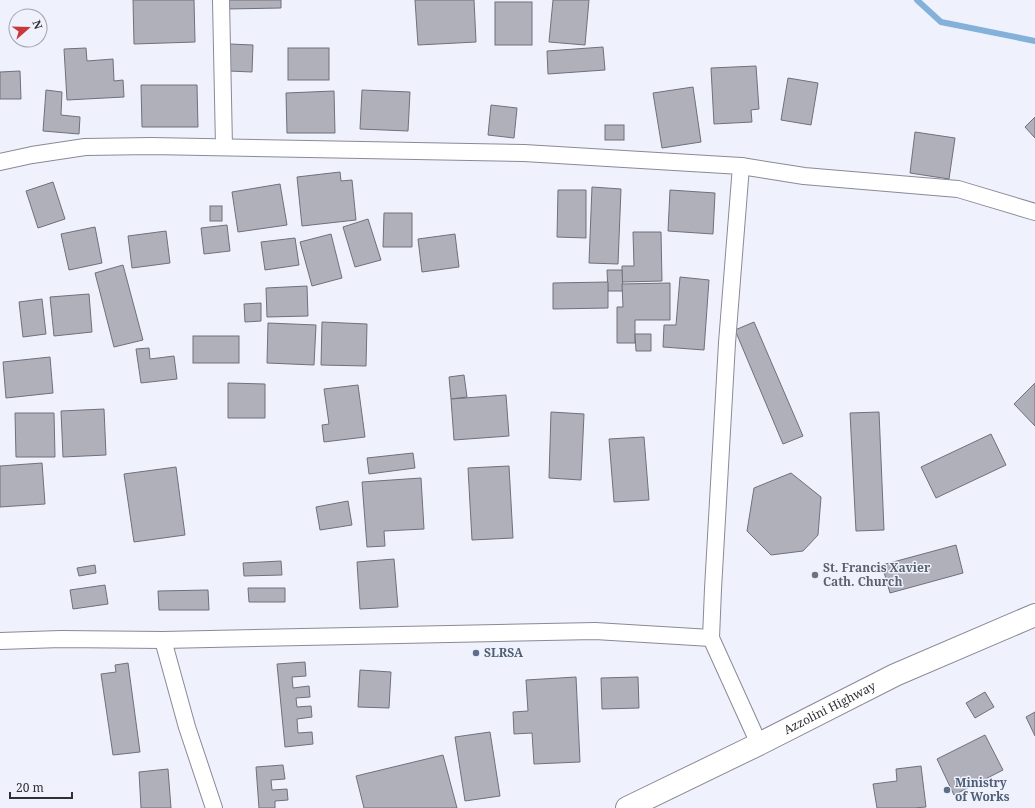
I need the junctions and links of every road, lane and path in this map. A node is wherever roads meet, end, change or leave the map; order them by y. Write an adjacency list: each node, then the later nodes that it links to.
1 (220, 0): 2 (street)
2 (224, 148): 3 (street); 4 (street)
3 (0, 162)
4 (741, 166): 5 (street); 7 (street)
5 (1035, 212)
6 (1035, 615): 10 (main road, Azzolini Highway)
7 (711, 638): 8 (street); 10 (street)
8 (163, 640): 9 (street); 11 (street)
9 (0, 641)
10 (759, 744): 12 (main road, Azzolini Highway)
11 (214, 808)
12 (627, 808)

